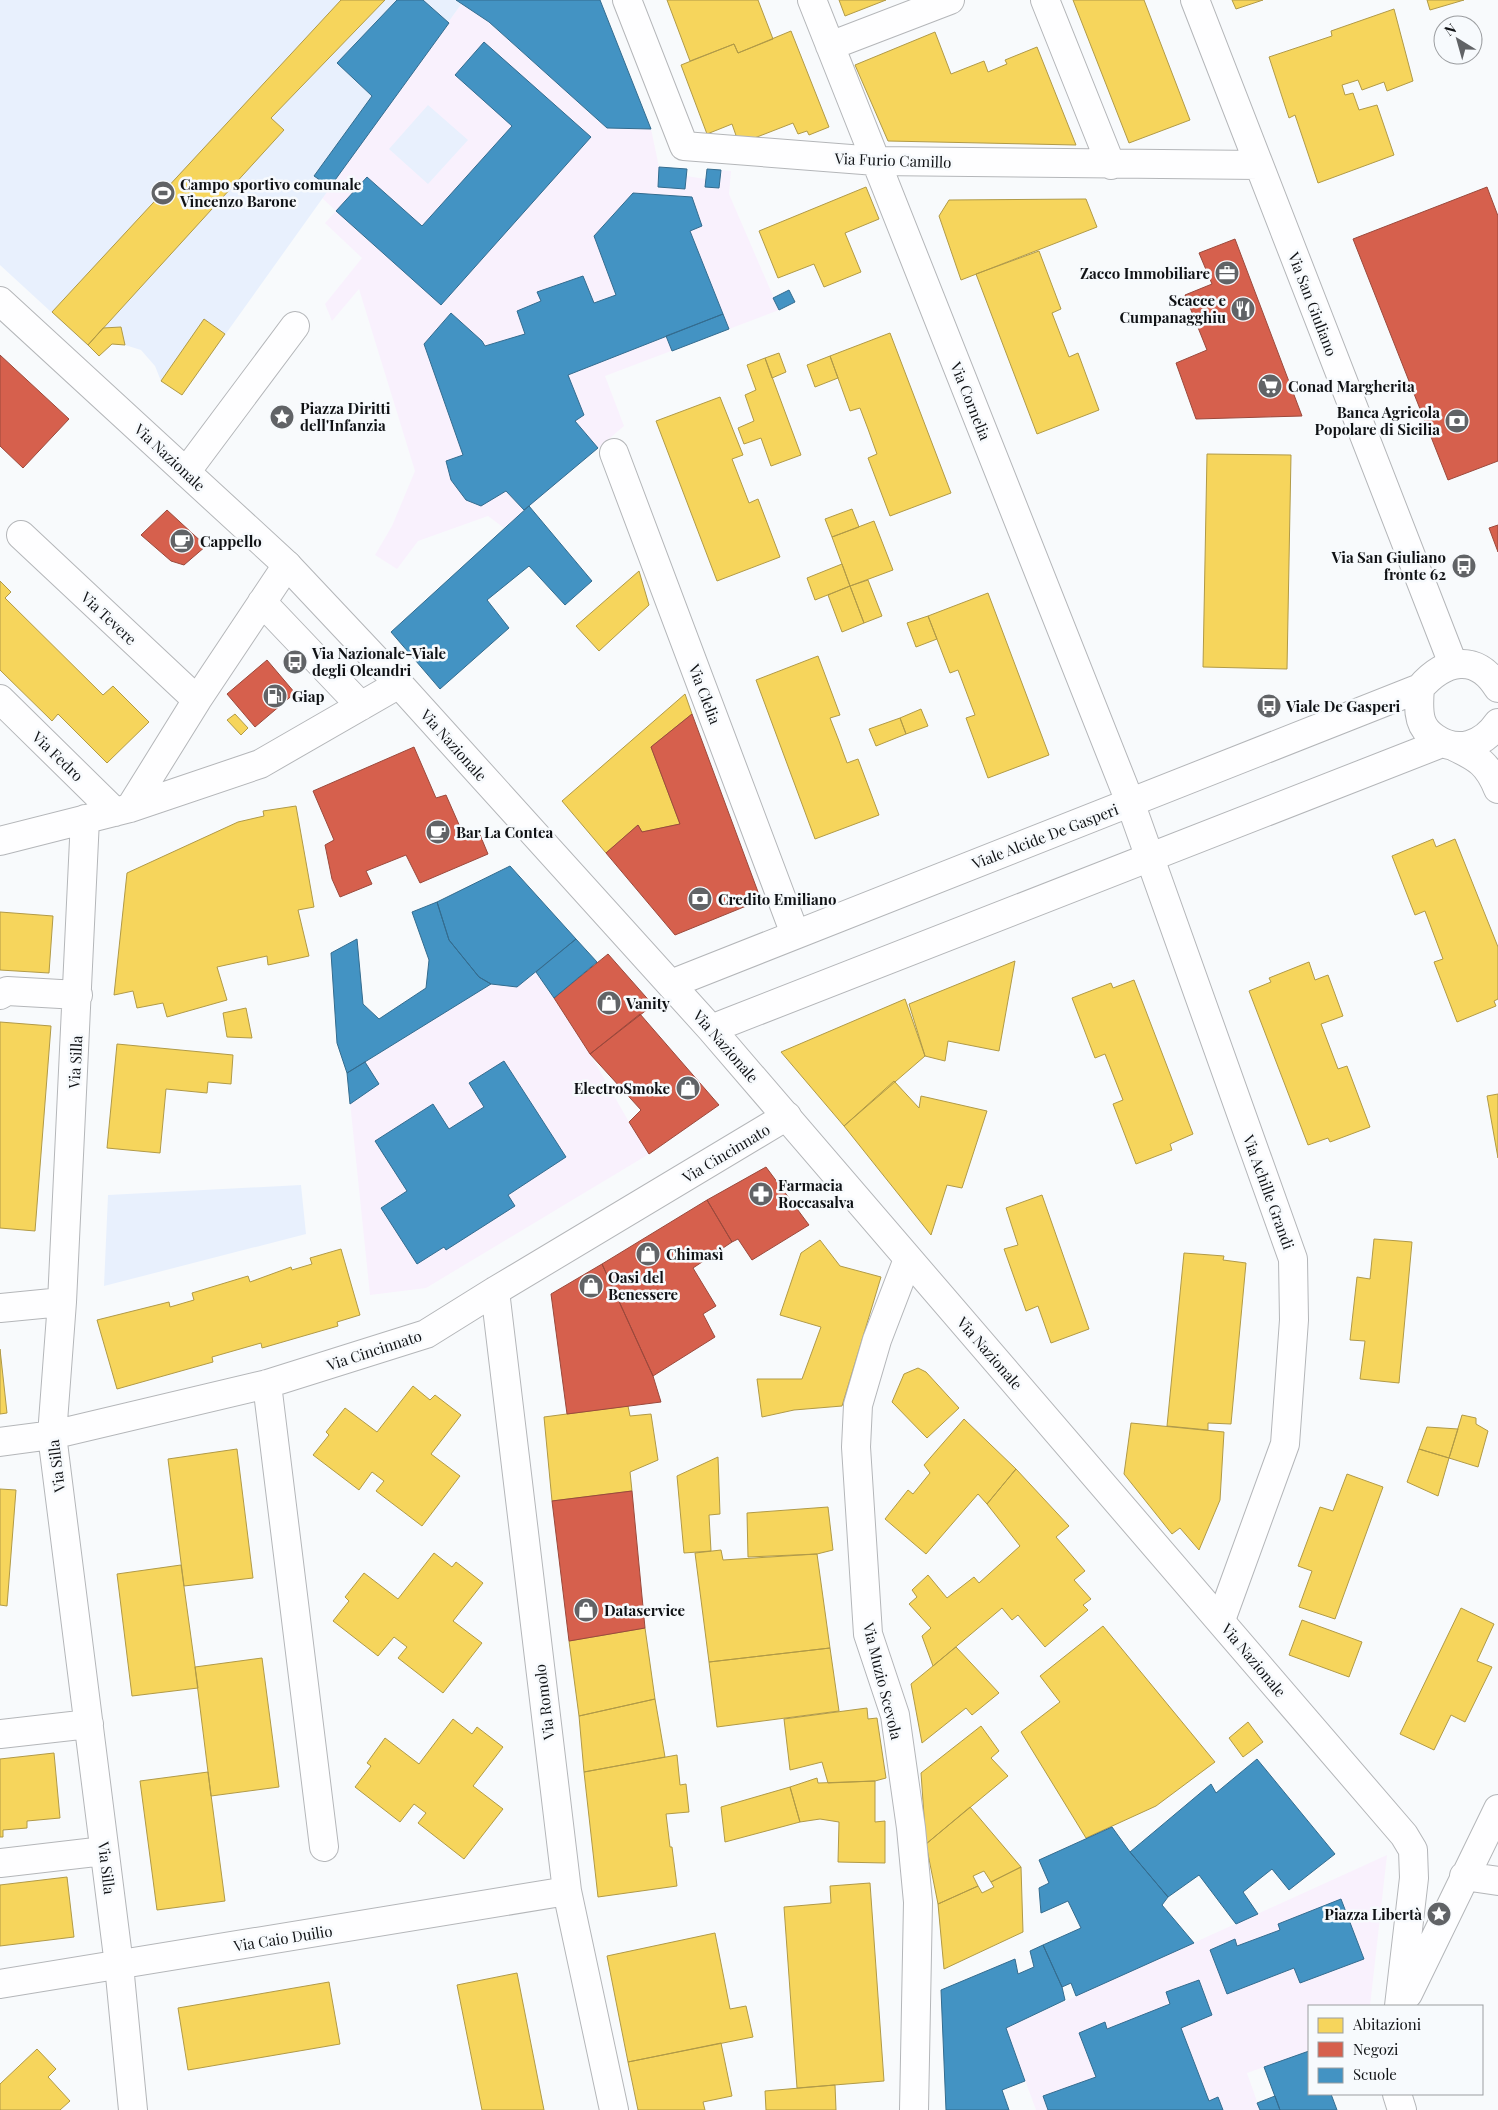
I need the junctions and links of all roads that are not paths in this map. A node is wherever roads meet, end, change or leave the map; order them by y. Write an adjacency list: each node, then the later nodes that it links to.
1 (627, 0): 7 (street, Via Furio Camillo)
2 (812, 0): 6 (street, Via Cornelia)
3 (950, 0): 6 (street)
4 (1046, 0): 8 (street)
5 (1195, 0): 9 (street, Via San Giuliano)
6 (830, 46): 7 (street, Via Cornelia)
7 (876, 161): 8 (street, Via Furio Camillo); 27 (street, Via Cornelia)
8 (1111, 165): 9 (street, Via Furio Camillo)
9 (1259, 165): 17 (street, Via San Giuliano)
10 (0, 301): 13 (street, Via Nazionale)
11 (296, 326): 13 (street)
12 (614, 453): 32 (street, Via Clelia)
13 (186, 472): 15 (street, Via Nazionale)
14 (21, 535): 22 (street, Via Tevere)
15 (287, 565): 16 (street); 19 (street, Via Nazionale)
16 (262, 602): 22 (street); 23 (street)
17 (1453, 664): 18 (street); 20 (street)
18 (1496, 682)
19 (399, 684): 23 (street); 33 (street, Via Nazionale)
20 (1420, 688): 25 (street); 27 (street, Viale Alcide De Gasperi)
21 (0, 699): 28 (street, Via Fedro)
22 (197, 700): 28 (street)
23 (361, 706): 28 (street)
24 (1498, 724): 25 (street); 26 (street)
25 (1448, 745): 26 (street); 31 (street)
26 (1495, 781)
27 (1130, 802): 31 (street, Via Cornelia); 32 (street, Viale Alcide De Gasperi)
28 (122, 810): 29 (street)
29 (85, 819): 30 (street); 35 (street, Via Silla)
30 (0, 841)
31 (1150, 858): 36 (street); 45 (street, Via Achille Grandi)
32 (795, 934): 33 (street, Viale Alcide De Gasperi)
33 (671, 984): 36 (street, Via Nazionale)
34 (0, 995): 35 (street)
35 (78, 995): 40 (street, Via Silla)
36 (711, 1029): 37 (street, Via Nazionale)
37 (787, 1116): 38 (street, Via Nazionale); 39 (street, Via Cincinnato)
38 (908, 1259): 45 (street, Via Nazionale); 62 (street, Via Muzio Scevola)
39 (495, 1291): 42 (street, Via Cincinnato); 54 (street, Via Romolo)
40 (62, 1302): 41 (street); 43 (street, Via Silla)
41 (0, 1308)
42 (267, 1384): 43 (street, Via Cincinnato); 49 (street)
43 (52, 1435): 44 (street, Via Cincinnato); 46 (street, Via Silla)
44 (0, 1442)
45 (1220, 1620): 57 (street, Via Nazionale)
46 (89, 1724): 47 (street); 50 (street, Via Silla)
47 (0, 1734)
48 (1498, 1809): 52 (street)
49 (324, 1847)
50 (104, 1851): 51 (street); 55 (street, Via Silla)
51 (0, 1863)
52 (1464, 1876): 53 (street); 58 (street)
53 (1498, 1881)
54 (567, 1891): 55 (street, Via Caio Duilio); 61 (street, Via Romolo)
55 (119, 1966): 56 (street, Via Caio Duilio); 60 (street, Via Silla)
56 (0, 1984)
57 (1400, 2005)
58 (1400, 2005)
59 (1397, 2095): 63 (street)
60 (133, 2110)
61 (614, 2110)
62 (914, 2110)
63 (1402, 2110)

